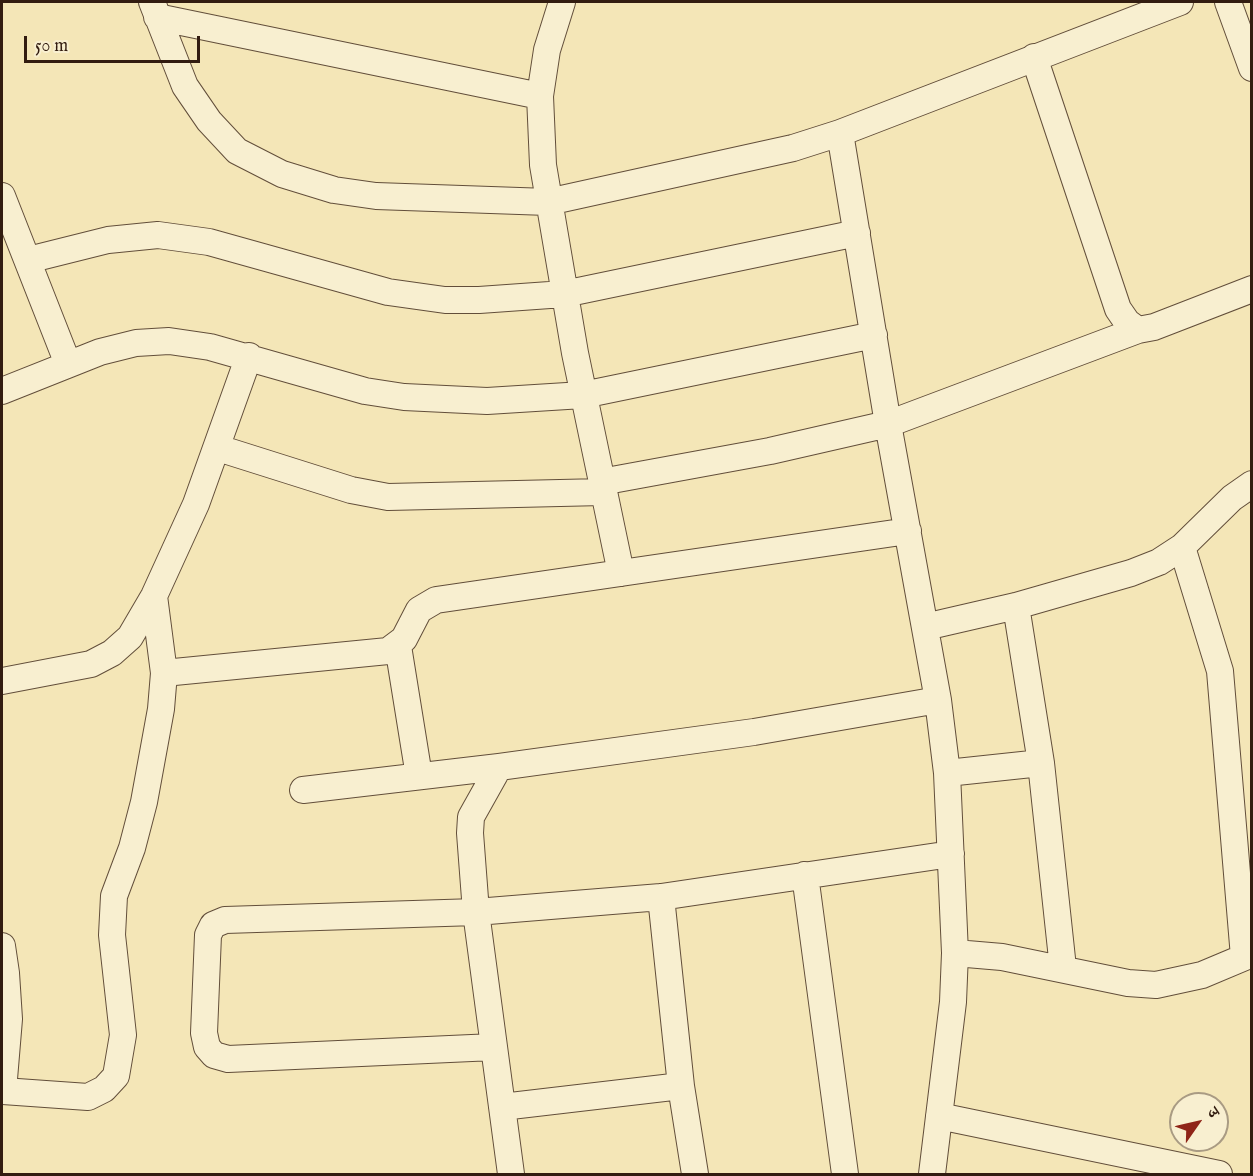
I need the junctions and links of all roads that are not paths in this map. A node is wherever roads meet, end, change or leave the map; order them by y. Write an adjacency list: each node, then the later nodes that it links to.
1 (562, 2): 7 (street)
2 (1180, 2): 5 (street)
3 (1228, 2): 6 (street)
4 (154, 9): 7 (street); 10 (street)
5 (1034, 57): 8 (street); 15 (street)
6 (1251, 68)
7 (540, 96): 10 (street)
8 (840, 133): 10 (street); 11 (street)
9 (2, 196): 12 (street)
10 (548, 202): 14 (street)
11 (856, 233): 14 (street); 16 (street)
12 (28, 260): 14 (street); 18 (street)
13 (1251, 289): 15 (street)
14 (564, 294): 20 (street)
15 (1137, 330): 21 (street)
16 (874, 335): 20 (street); 21 (street)
17 (249, 356): 18 (street); 20 (street); 22 (street)
18 (68, 364): 19 (street)
19 (2, 391)
20 (583, 395): 24 (street)
21 (888, 424): 24 (street); 25 (street)
22 (218, 448): 24 (street); 28 (street)
23 (1251, 484): 26 (street)
24 (602, 487): 27 (street)
25 (908, 531): 27 (street); 30 (street)
26 (1182, 547): 29 (street); 46 (street)
27 (621, 573): 31 (street)
28 (154, 596): 32 (street); 33 (street)
29 (1016, 606): 30 (street); 35 (street)
30 (925, 627): 34 (street)
31 (398, 646): 32 (street); 38 (street)
32 (164, 673): 50 (street)
33 (2, 681)
34 (938, 700): 36 (street); 37 (street)
35 (1041, 763): 37 (street); 47 (street)
36 (499, 767): 38 (street); 43 (street)
37 (947, 773): 40 (street)
38 (419, 777): 39 (street)
39 (303, 790)
40 (951, 854): 41 (street); 45 (street)
41 (805, 875): 42 (street); 55 (street)
42 (661, 897): 43 (street); 49 (street)
43 (476, 912): 48 (street); 48 (street)
44 (2, 946): 50 (street)
45 (955, 953): 47 (street); 52 (street)
46 (1248, 955): 47 (street)
47 (1063, 968)
48 (494, 1047): 51 (street)
49 (681, 1086): 51 (street); 54 (street)
50 (2, 1091)
51 (502, 1107): 53 (street)
52 (939, 1116): 56 (street); 57 (street)
53 (511, 1174)
54 (695, 1174)
55 (845, 1174)
56 (932, 1174)
57 (1219, 1174)

